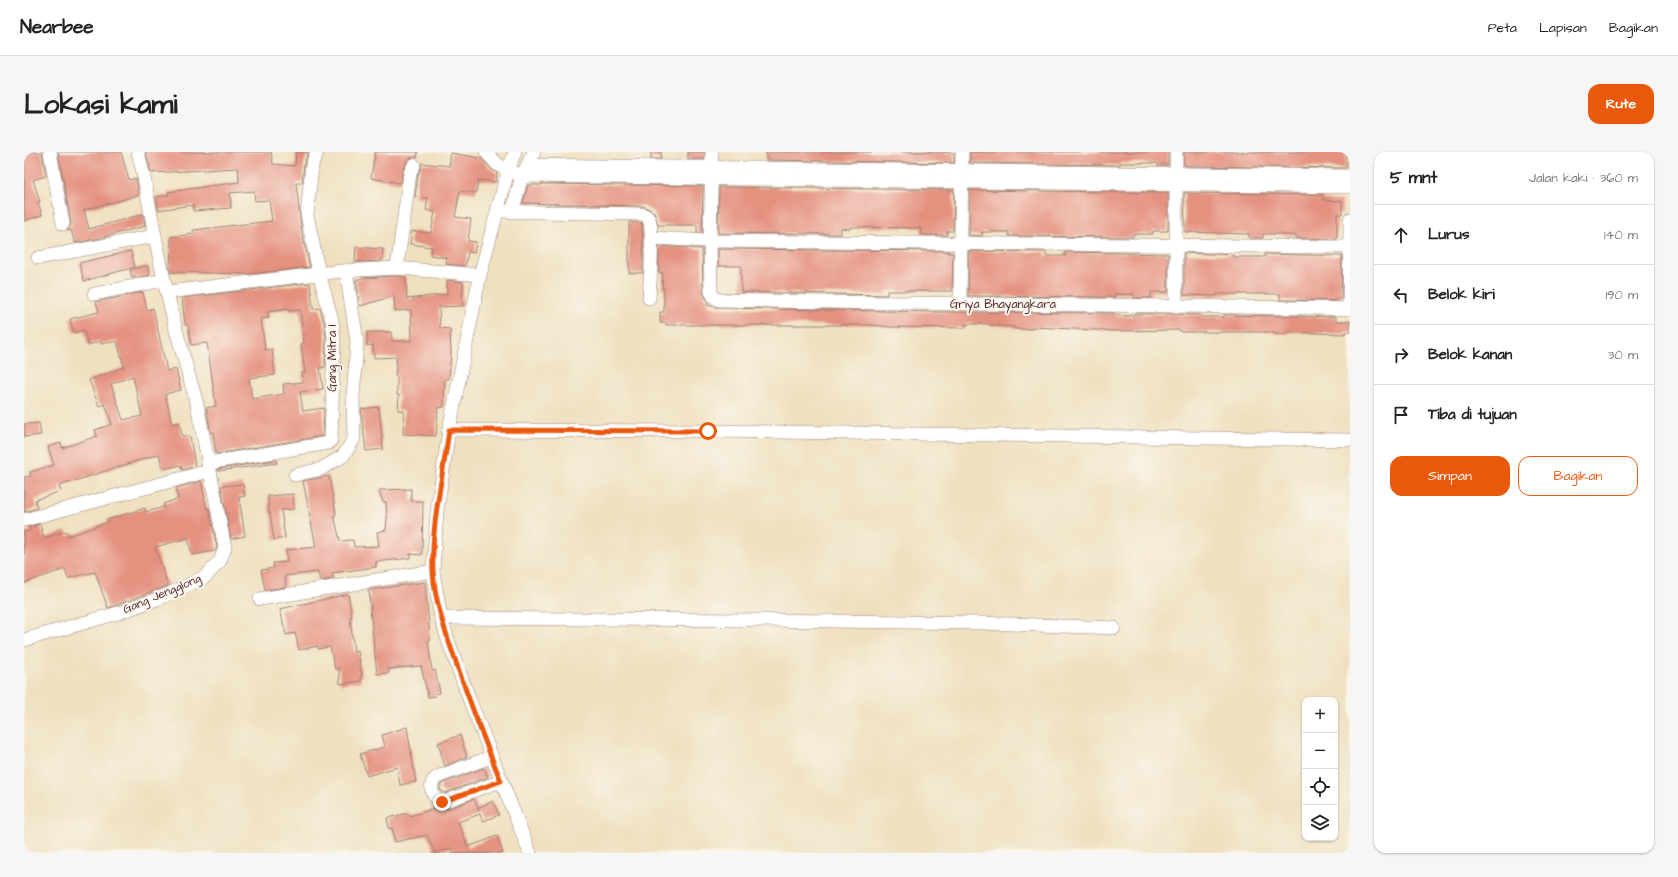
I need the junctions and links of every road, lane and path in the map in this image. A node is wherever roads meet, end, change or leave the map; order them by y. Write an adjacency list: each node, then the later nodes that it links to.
1 (50, 152): 22 (street)
2 (138, 152): 23 (street, Gang Jengglong)
3 (317, 152): 32 (street, Gang Mitra I)
4 (486, 152): 12 (street)
5 (515, 152): 12 (street)
6 (534, 152): 11 (street)
7 (712, 152): 13 (street, Griya Bhayangkara)
8 (962, 152): 15 (street)
9 (1176, 152): 16 (street)
10 (414, 165): 30 (street)
11 (525, 170): 12 (street); 13 (street); 20 (street)
12 (508, 171): 19 (street)
13 (711, 172): 15 (street); 25 (street, Griya Bhayangkara)
14 (1350, 176): 17 (street)
15 (962, 177): 16 (street); 26 (street)
16 (1175, 179): 17 (street); 27 (street)
17 (1224, 180): 18 (street)
18 (1350, 187)
19 (497, 211): 20 (street); 33 (street)
20 (512, 212): 24 (street)
21 (1350, 220): 28 (street)
22 (63, 224)
23 (154, 236): 29 (street); 34 (street, Gang Jengglong)
24 (651, 238): 25 (street); 36 (street)
25 (710, 241): 26 (street); 37 (street, Griya Bhayangkara)
26 (960, 243): 27 (street); 37 (street)
27 (1176, 246): 28 (street); 38 (street)
28 (1350, 247): 39 (street)
29 (38, 258)
30 (397, 268): 31 (street); 33 (street)
31 (344, 271): 32 (street); 43 (street)
32 (321, 273): 34 (street); 42 (street, Gang Mitra I)
33 (480, 275): 40 (street)
34 (166, 286): 35 (street); 42 (street, Gang Jengglong)
35 (94, 294)
36 (649, 298)
37 (960, 303): 38 (street, Griya Bhayangkara)
38 (1176, 306): 39 (street, Griya Bhayangkara)
39 (1350, 309)
40 (449, 430): 41 (street); 45 (street)
41 (1350, 440)
42 (208, 467): 44 (street); 49 (street, Gang Jengglong)
43 (295, 475)
44 (24, 520)
45 (433, 571): 46 (street); 47 (street)
46 (260, 599)
47 (442, 618): 48 (street); 50 (street)
48 (1114, 628)
49 (24, 640)
50 (492, 757): 51 (street); 51 (street)
51 (501, 781): 52 (street)
52 (530, 853)

